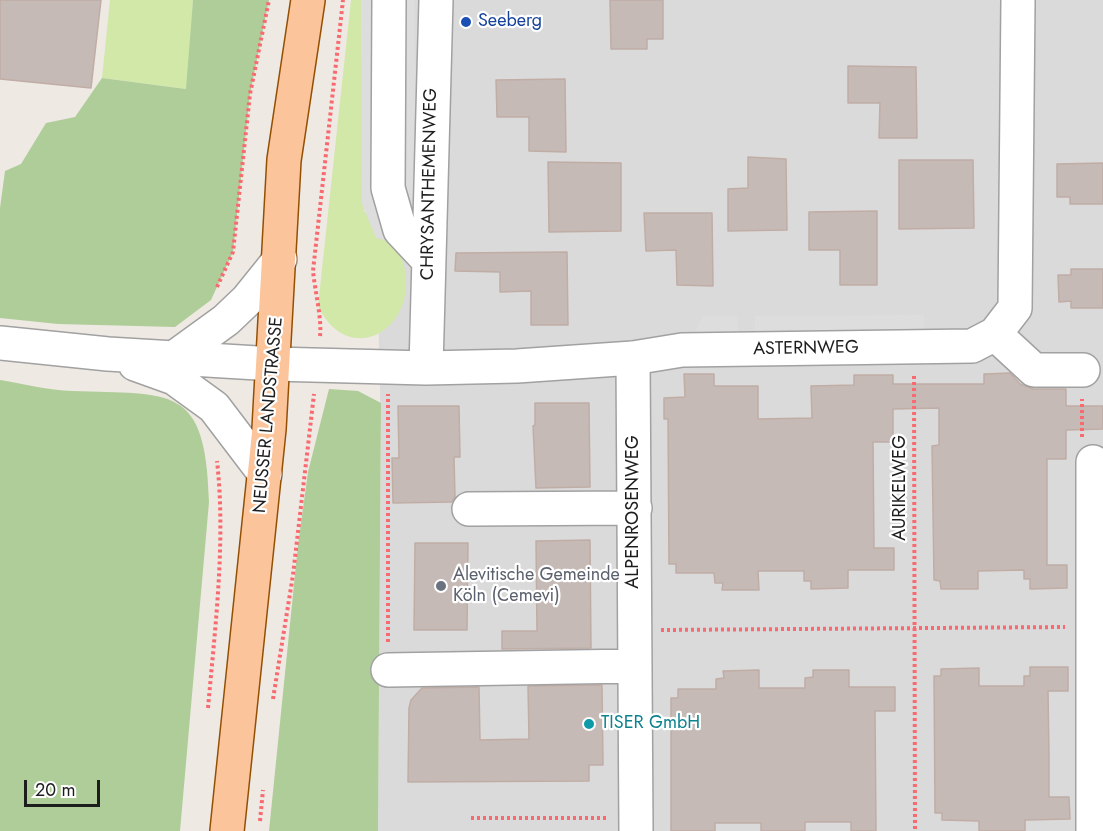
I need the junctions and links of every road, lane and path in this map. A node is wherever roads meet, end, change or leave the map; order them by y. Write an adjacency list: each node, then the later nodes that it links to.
1 (269, 0): 9 (path)
2 (308, 0): 7 (main road, NEUSSER LANDSTRASSE)
3 (343, 0): 17 (path)
4 (389, 0): 8 (street)
5 (436, 0): 8 (street, CHRYSANTHEMENWEG)
6 (1018, 0): 10 (street, ASTERNWEG)
7 (280, 259): 9 (street); 16 (main road, NEUSSER LANDSTRASSE)
8 (428, 260): 19 (street, CHRYSANTHEMENWEG)
9 (226, 320): 14 (street)
10 (995, 334): 12 (street, ASTERNWEG); 20 (street)
11 (0, 344): 13 (street)
12 (914, 348): 15 (street, ASTERNWEG); 28 (path, AURIKELWEG)
13 (108, 354): 14 (street, ASTERNWEG); 23 (street)
14 (175, 357): 16 (street, ASTERNWEG)
15 (633, 358): 19 (street, ASTERNWEG); 25 (street, ALPENROSENWEG)
16 (274, 364): 17 (street, ASTERNWEG); 23 (main road, NEUSSER LANDSTRASSE)
17 (317, 364): 18 (street, ASTERNWEG); 32 (path)
18 (388, 367): 19 (street, ASTERNWEG); 31 (path)
19 (426, 368)
20 (1083, 370): 22 (path)
21 (215, 452): 33 (path)
22 (1092, 462): 24 (street)
23 (265, 474): 37 (main road, NEUSSER LANDSTRASSE)
24 (1098, 504): 27 (street)
25 (635, 508): 26 (street); 29 (street, ALPENROSENWEG)
26 (469, 509)
27 (1093, 627): 28 (path); 40 (street)
28 (914, 628): 29 (path); 39 (path, AURIKELWEG)
29 (635, 630): 30 (street, ALPENROSENWEG)
30 (634, 666): 31 (street); 36 (street, ALPENROSENWEG)
31 (388, 670)
32 (271, 706)
33 (207, 720)
34 (264, 787): 38 (path)
35 (471, 818): 36 (path)
36 (635, 824)
37 (227, 831)
38 (259, 831)
39 (915, 831)
40 (1093, 831)

